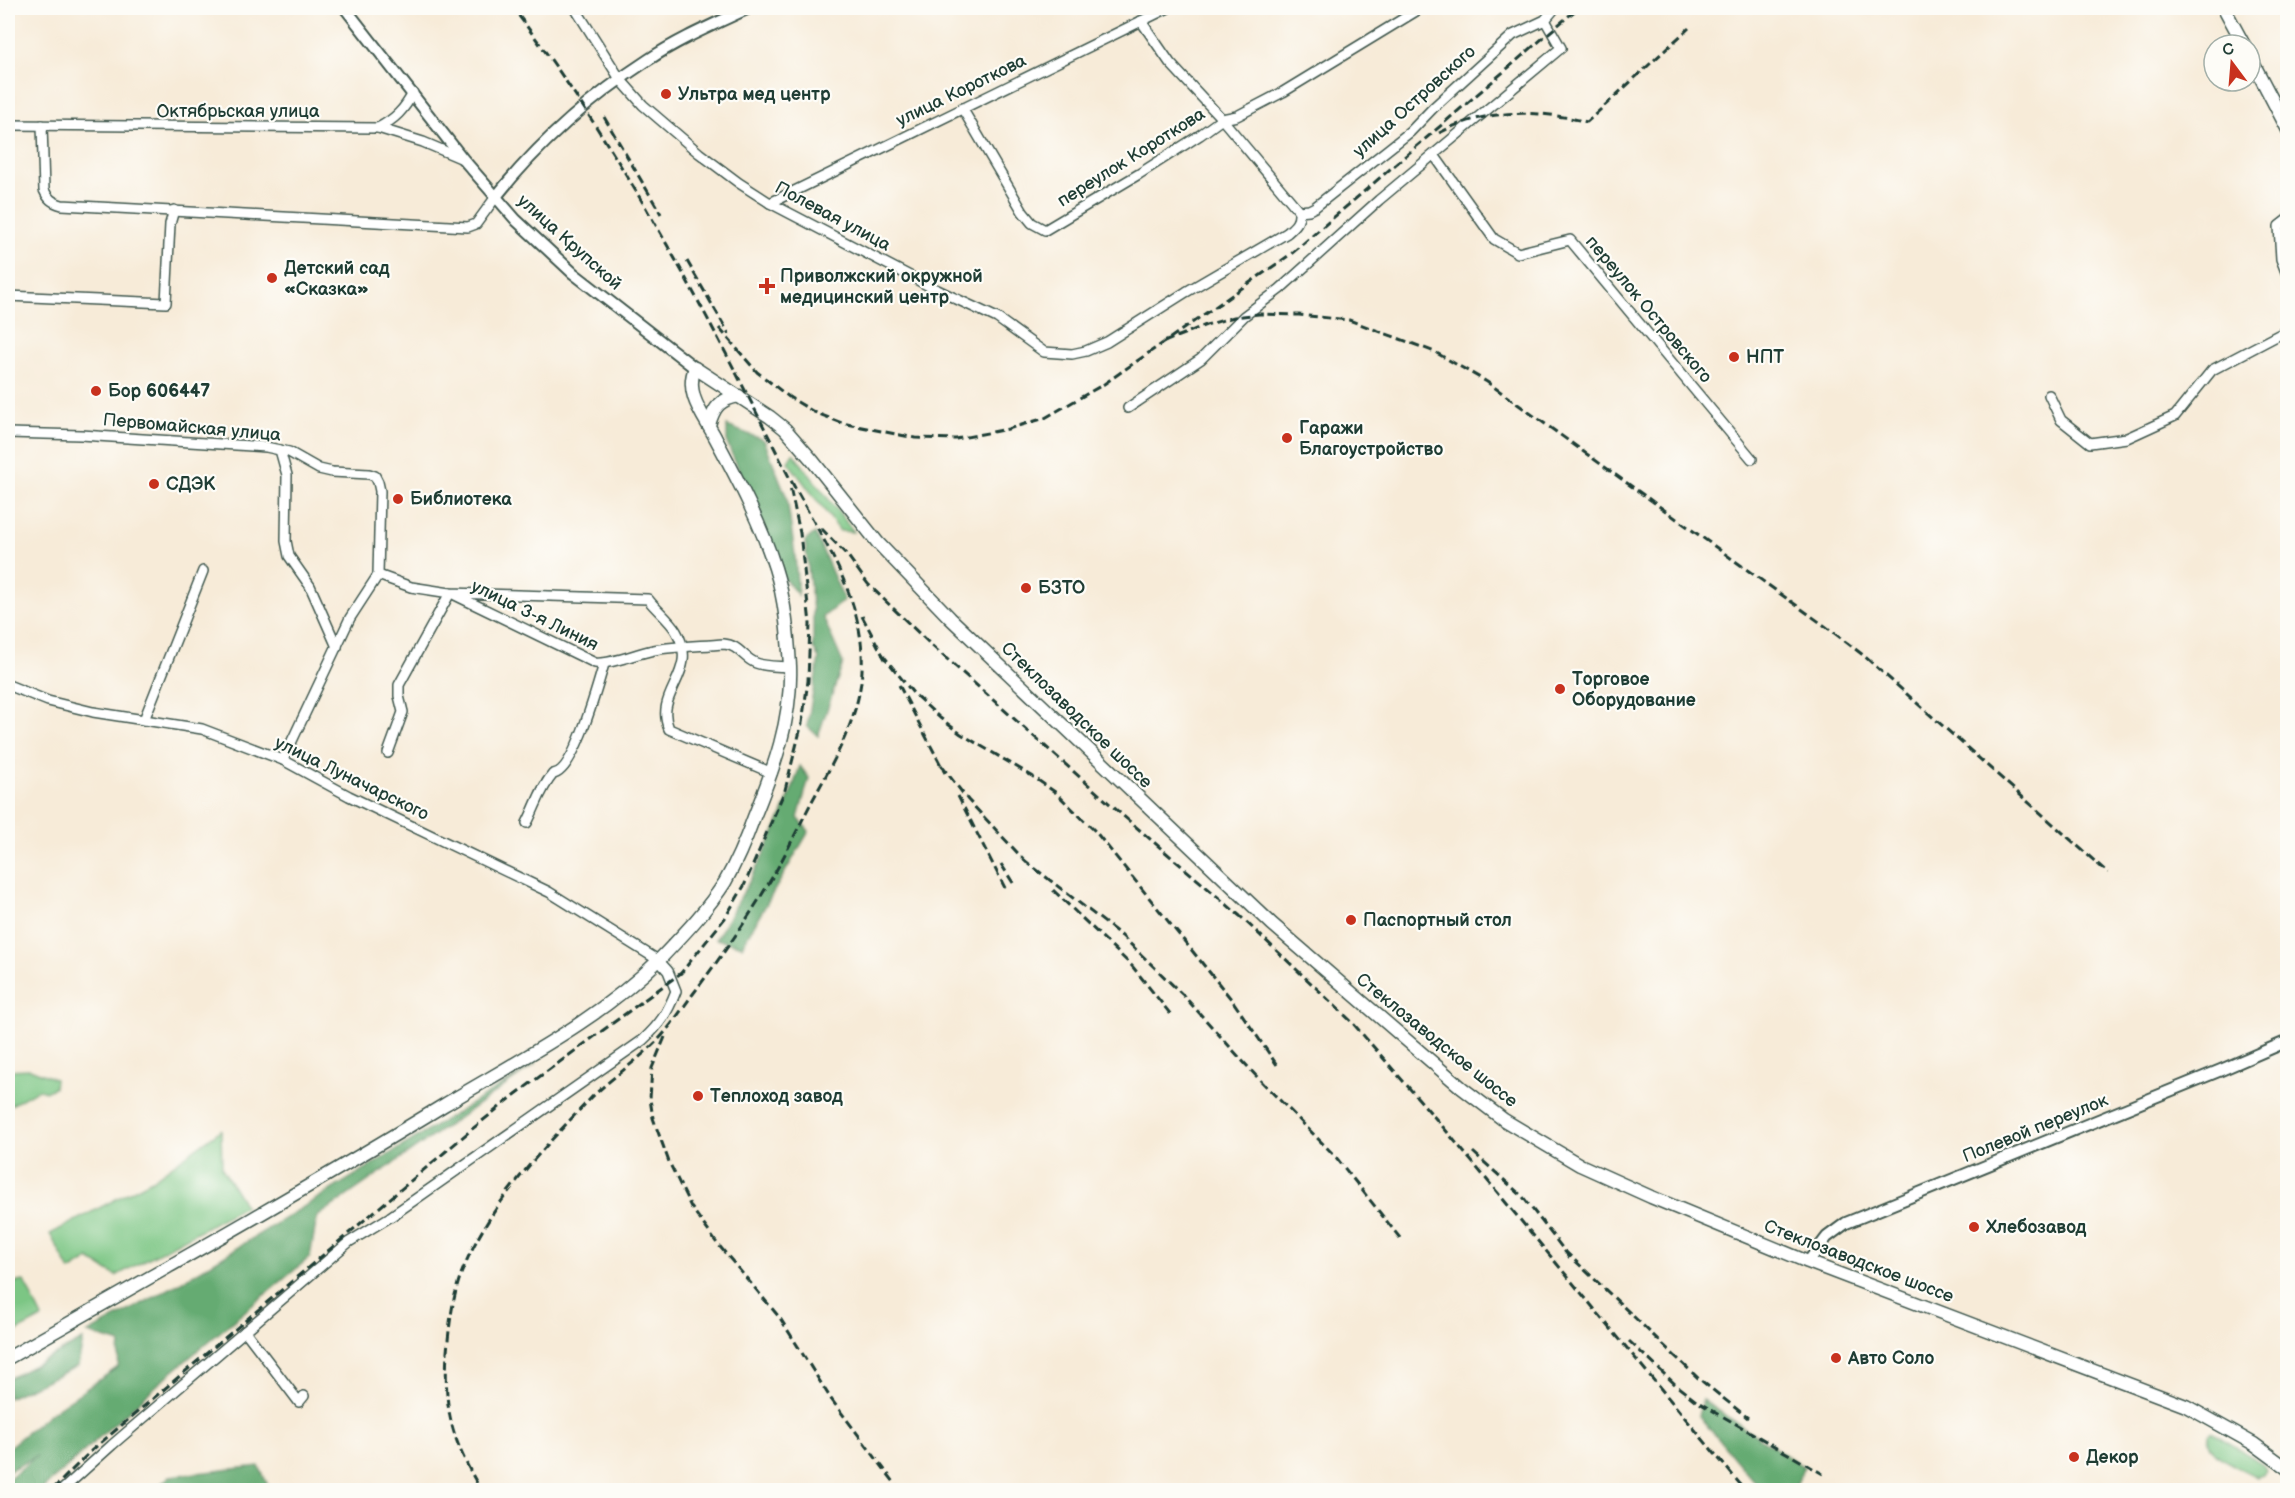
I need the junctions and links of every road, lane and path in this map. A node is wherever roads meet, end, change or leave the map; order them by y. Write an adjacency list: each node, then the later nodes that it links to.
1 (345, 8): 13 (street, улица Крупской)
2 (575, 8): 11 (street, Полевая улица)
3 (749, 8): 11 (street)
4 (1168, 8): 9 (street, улица Короткова)
5 (1421, 8): 15 (street, переулок Короткова)
6 (1555, 8): 8 (street, улица Островского)
7 (2224, 8): 10 (main road)
8 (1545, 20): 20 (street); 25 (street, улица Островского)
9 (1141, 21): 14 (street, улица Короткова); 15 (street)
10 (2238, 33)
11 (620, 79): 22 (street); 23 (street, Полевая улица)
12 (2262, 80): 19 (main road)
13 (412, 93): 18 (street); 21 (street, улица Крупской)
14 (962, 108): 15 (street, переулок Короткова); 23 (street, улица Короткова)
15 (1222, 119): 25 (street)
16 (8, 125): 17 (street, Октябрьская улица)
17 (42, 125): 18 (street, Октябрьская улица); 24 (street)
18 (378, 128): 21 (street, Октябрьская улица)
19 (2288, 130)
20 (1434, 155): 33 (street); 37 (street, переулок Островского)
21 (463, 159): 22 (street, улица Крупской)
22 (495, 198): 24 (street); 30 (street, улица Крупской)
23 (770, 202): 25 (street, Полевая улица)
24 (174, 210): 28 (street)
25 (1299, 211)
26 (2288, 219): 27 (street)
27 (2288, 277)
28 (8, 296)
29 (2288, 330): 31 (street)
30 (695, 368): 32 (main road, улица Крупской); 34 (main road)
31 (2049, 395)
32 (739, 396): 34 (main road); 38 (main road, улица Крупской)
33 (1128, 408)
34 (709, 425): 45 (main road)
35 (8, 433): 36 (street, Первомайская улица)
36 (280, 450): 40 (street, Первомайская улица); 42 (street)
37 (1752, 459)
38 (812, 460): 54 (main road, Стеклозаводское шоссе)
39 (203, 571): 47 (street)
40 (378, 575): 41 (street, улица 3-я Линия); 42 (street)
41 (450, 593): 43 (street, улица 3-я Линия); 44 (street, улица 3-я Линия); 48 (street)
42 (337, 647): 49 (street)
43 (683, 647): 44 (street); 45 (street); 50 (street)
44 (604, 664): 51 (street, улица 3-я Линия)
45 (790, 667): 50 (main road)
46 (8, 685): 47 (street, улица Луначарского)
47 (144, 720): 49 (street, улица Луначарского)
48 (388, 753)
49 (283, 760): 52 (street, улица Луначарского)
50 (772, 773): 52 (main road)
51 (527, 823)
52 (658, 960): 55 (street); 56 (main road)
53 (2288, 1041): 54 (street, Полевой переулок)
54 (1808, 1262): 58 (main road, Стеклозаводское шоссе)
55 (245, 1331): 57 (street); 59 (street)
56 (8, 1358)
57 (304, 1396)
58 (2288, 1469)
59 (62, 1491)

